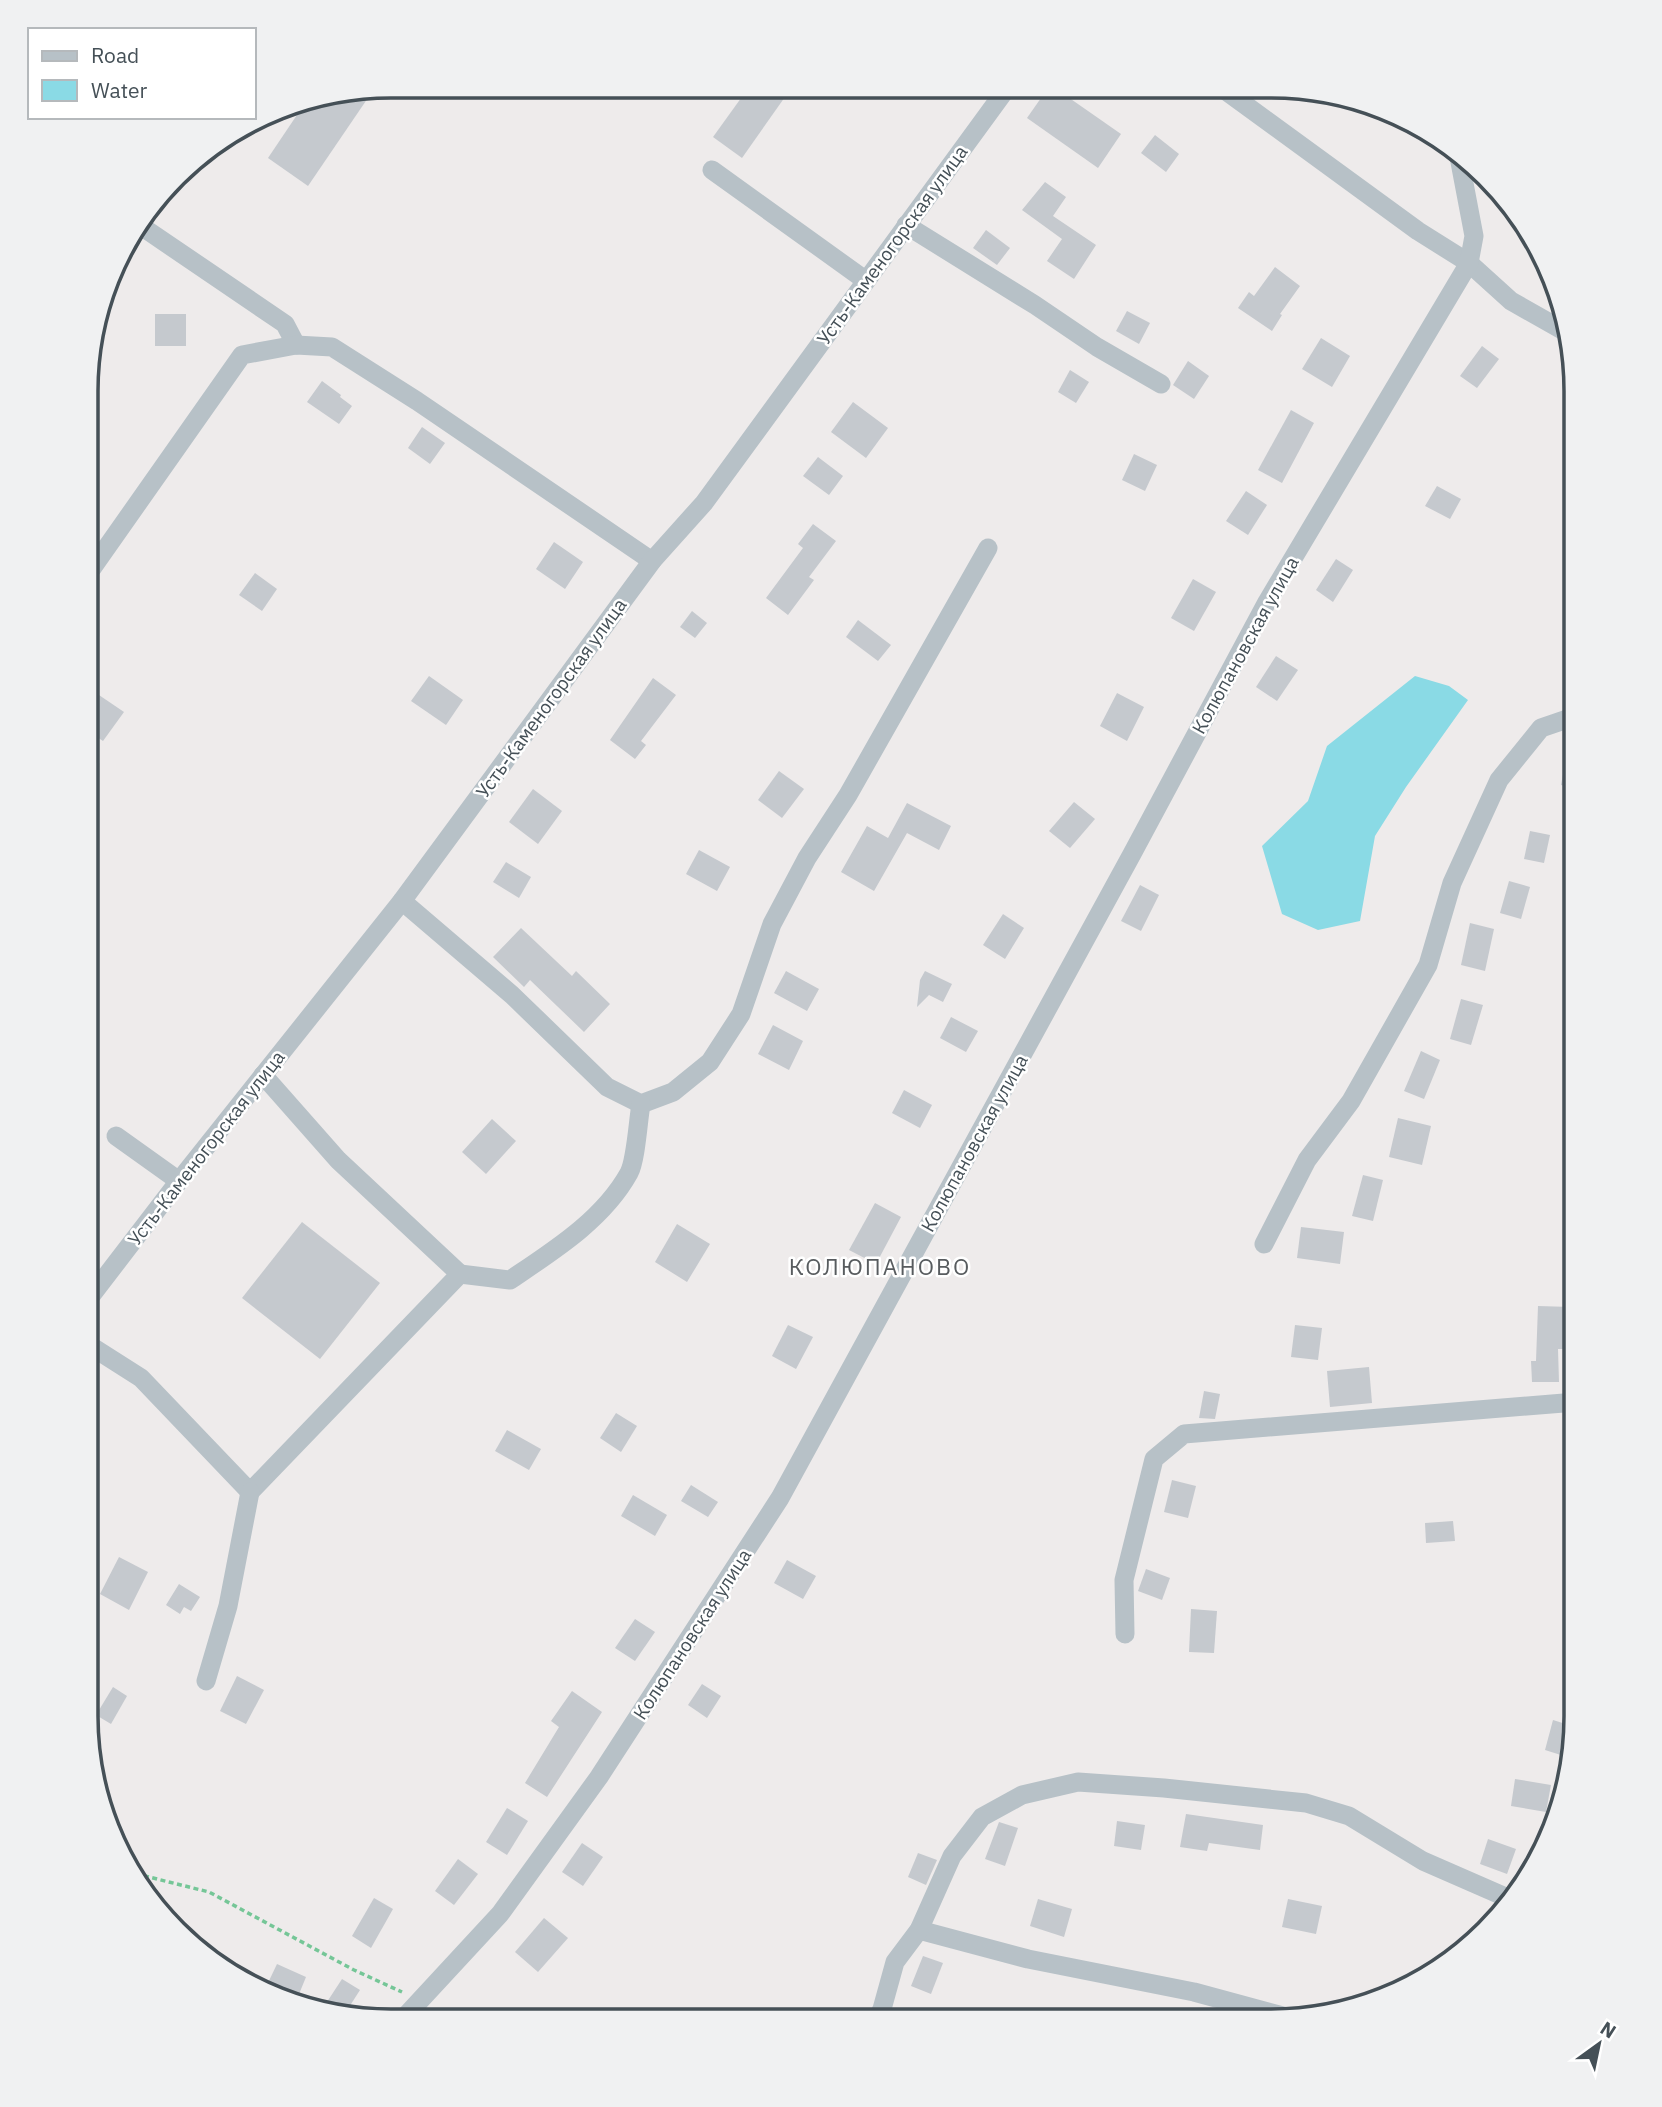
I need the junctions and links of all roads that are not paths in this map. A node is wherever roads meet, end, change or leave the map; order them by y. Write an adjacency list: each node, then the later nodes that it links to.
1 (1000, 98): 5 (street, Усть-Каменогорская улица)
2 (1236, 98): 7 (street)
3 (1461, 169): 7 (street)
4 (712, 170): 8 (street)
5 (906, 225): 8 (street, Усть-Каменогорская улица); 11 (street)
6 (146, 230): 10 (street)
7 (1469, 263): 9 (street); 31 (street, Колюпановская улица)
8 (865, 280): 14 (street, Усть-Каменогорская улица)
9 (1556, 327)
10 (296, 345): 13 (street); 14 (street)
11 (1161, 384)
12 (988, 548): 18 (street)
13 (98, 556)
14 (652, 561): 16 (street, Усть-Каменогорская улица)
15 (1564, 720): 21 (street)
16 (402, 901): 17 (street, Усть-Каменогорская улица); 18 (street)
17 (263, 1075): 20 (street, Усть-Каменогорская улица); 22 (street)
18 (641, 1104): 22 (street)
19 (117, 1136): 20 (street)
20 (179, 1181): 23 (street, Усть-Каменогорская улица)
21 (1264, 1244)
22 (460, 1274): 26 (street)
23 (98, 1287)
24 (98, 1351): 26 (street)
25 (1564, 1403): 27 (street)
26 (250, 1492): 28 (street)
27 (1125, 1634)
28 (206, 1681)
29 (1502, 1895): 30 (street)
30 (919, 1930): 32 (street); 33 (street)
31 (412, 2009)
32 (882, 2009)
33 (1255, 2009)

